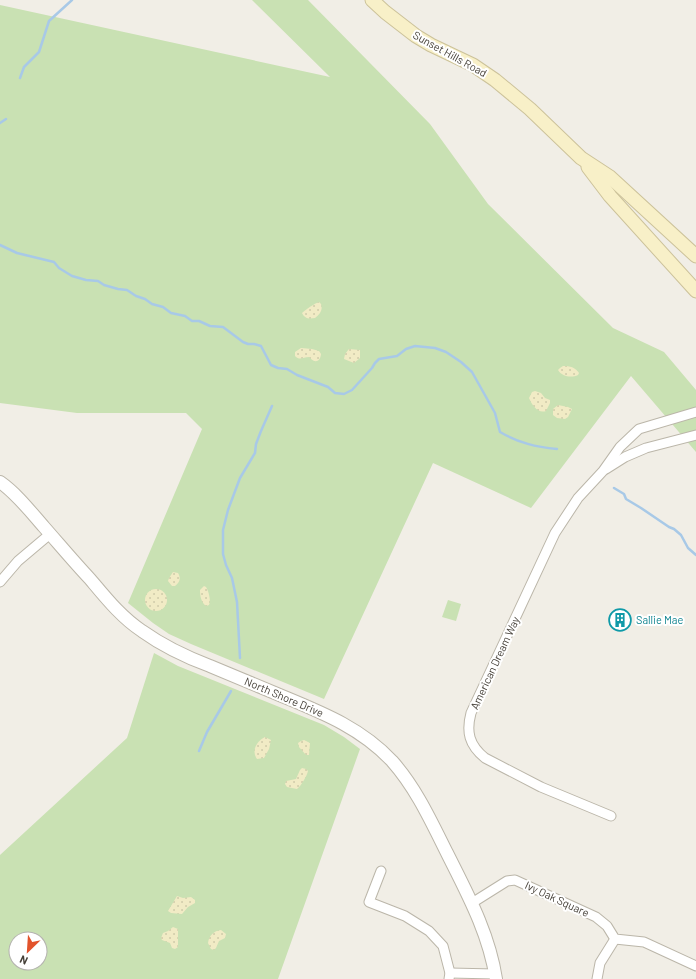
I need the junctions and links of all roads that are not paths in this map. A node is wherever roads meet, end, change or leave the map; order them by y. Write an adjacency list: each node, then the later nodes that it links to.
1 (372, 0): 2 (main road, Sunset Hills Road)
2 (581, 158): 3 (main road, Sunset Hills Road); 4 (main road, Sunset Hills Road)
3 (696, 256)
4 (696, 291)
5 (696, 412): 7 (street)
6 (696, 435): 7 (street)
7 (603, 471): 11 (street, American Dream Way)
8 (0, 482): 9 (street, North Shore Drive)
9 (50, 534): 10 (street); 13 (street, North Shore Drive)
10 (0, 582)
11 (611, 816)
12 (380, 871): 16 (street, North Shore Drive)
13 (472, 903): 14 (street, Ivy Oak Square); 17 (street, North Shore Drive)
14 (615, 939): 15 (street); 18 (street)
15 (696, 966)
16 (449, 976): 17 (street, North Shore Drive)
17 (495, 976)
18 (597, 979)

